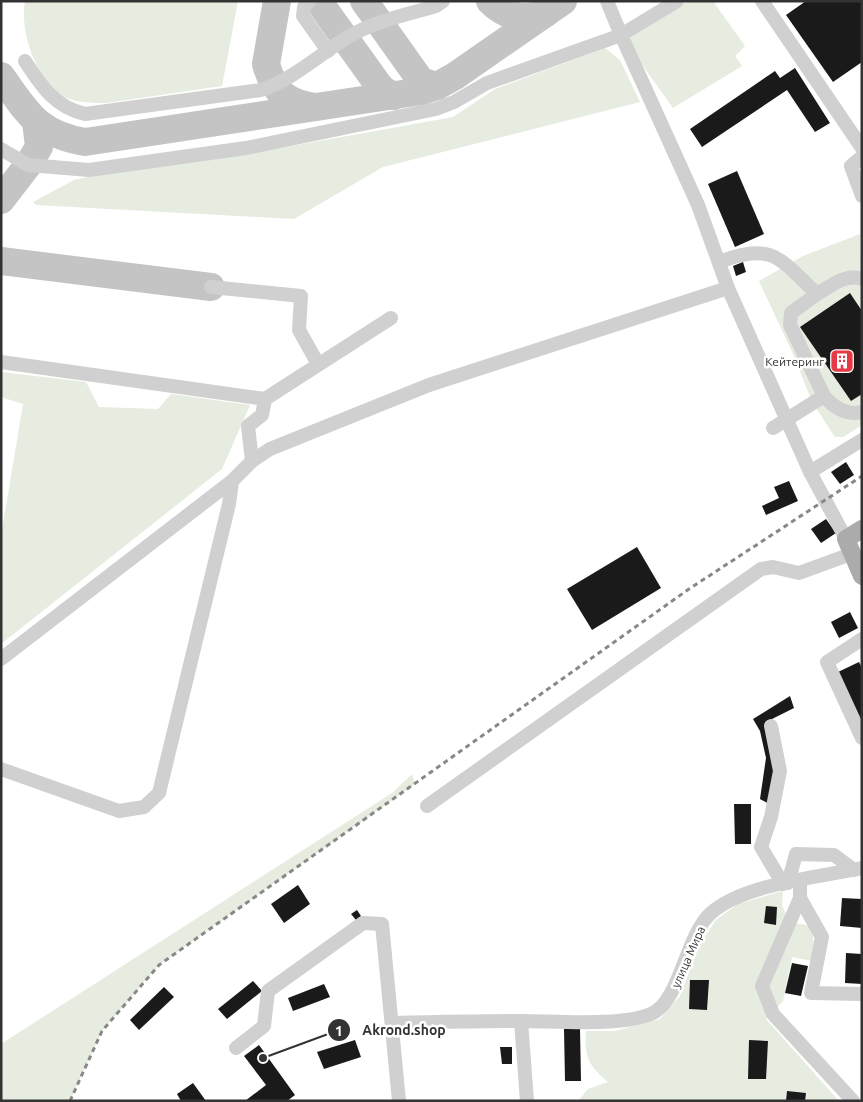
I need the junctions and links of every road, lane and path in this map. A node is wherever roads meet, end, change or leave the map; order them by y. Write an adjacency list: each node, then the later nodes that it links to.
1 (309, 1): 7 (street)
2 (607, 1): 6 (street)
3 (677, 1): 6 (street)
4 (762, 1): 9 (street)
5 (437, 3): 7 (street)
6 (621, 35): 10 (street); 13 (street)
7 (328, 51): 8 (street)
8 (25, 60)
9 (862, 148)
10 (1, 149)
11 (862, 157): 12 (street)
12 (862, 196)
13 (719, 262): 16 (street); 17 (street)
14 (862, 279): 17 (street)
15 (211, 287): 20 (street)
16 (728, 288): 24 (street); 27 (street)
17 (817, 294): 21 (street)
18 (391, 318): 20 (street)
19 (1, 362): 22 (street)
20 (318, 364): 22 (street)
21 (824, 396): 23 (street); 24 (street)
22 (265, 399): 27 (street)
23 (862, 412)
24 (787, 420): 25 (street); 28 (street)
25 (773, 428)
26 (862, 440): 28 (street)
27 (252, 461): 29 (street)
28 (810, 472): 31 (street)
29 (232, 481): 34 (street); 37 (street)
30 (862, 529): 31 (main road)
31 (849, 546): 32 (main road); 38 (street)
32 (862, 576)
33 (862, 639): 36 (street)
34 (1, 659)
35 (771, 726): 40 (street)
36 (862, 738)
37 (1, 769)
38 (427, 806)
39 (858, 869): 40 (street, улица Мира); 40 (street)
40 (790, 882): 41 (street); 43 (street, улица Мира)
41 (800, 898): 42 (street); 48 (street)
42 (862, 994)
43 (521, 1021): 44 (street, улица Мира); 47 (street)
44 (392, 1023): 45 (street); 46 (street)
45 (236, 1048)
46 (399, 1101)
47 (527, 1101)
48 (853, 1101)

